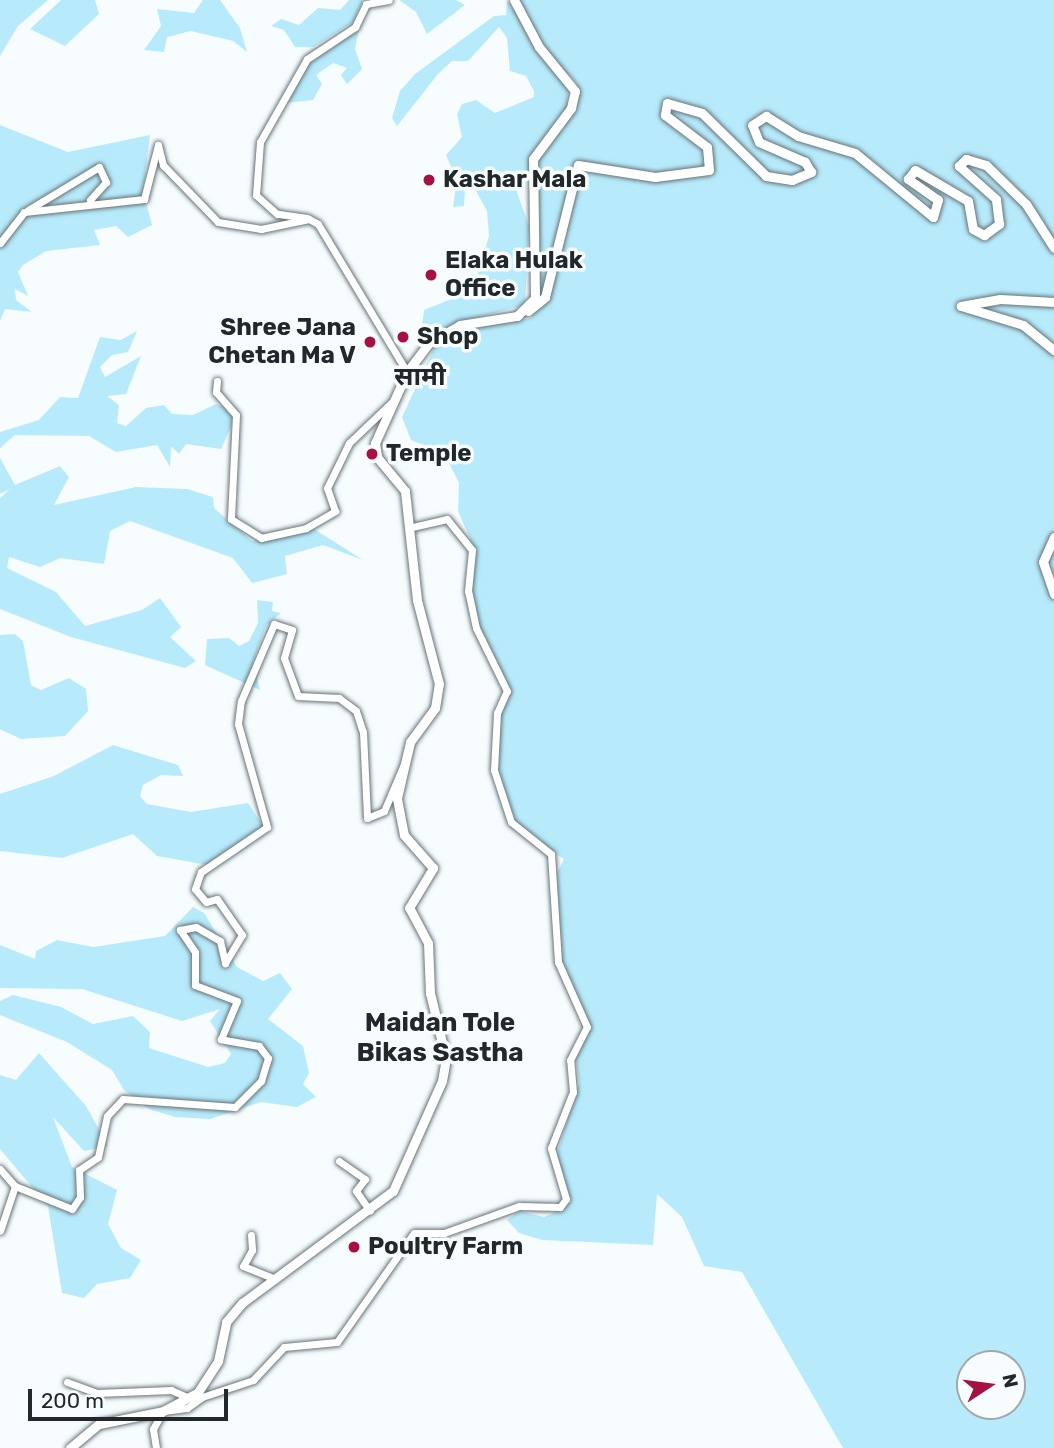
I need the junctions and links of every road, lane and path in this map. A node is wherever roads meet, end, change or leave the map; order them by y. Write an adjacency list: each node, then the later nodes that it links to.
1 (388, 0): 5 (street)
2 (514, 0): 9 (main road)
3 (90, 200): 4 (street); 4 (street); 5 (street)
4 (24, 212): 6 (street)
5 (309, 219): 11 (street)
6 (0, 243)
7 (1054, 248): 9 (main road)
8 (1054, 302): 10 (main road)
9 (524, 312): 11 (main road)
10 (1054, 350)
11 (407, 372): 13 (main road)
12 (217, 381): 13 (street)
13 (397, 397): 14 (main road)
14 (412, 527): 17 (main road); 27 (street)
15 (1052, 542): 16 (main road)
16 (1054, 594)
17 (404, 763): 20 (street); 21 (main road)
18 (339, 1161): 21 (street)
19 (0, 1169): 20 (street)
20 (15, 1186): 22 (street)
21 (371, 1211): 24 (main road)
22 (0, 1231)
23 (251, 1235): 24 (street)
24 (275, 1279): 26 (main road)
25 (66, 1382): 26 (street)
26 (190, 1398): 27 (main road)
27 (163, 1411): 28 (main road); 29 (street)
28 (70, 1448)
29 (156, 1448)

